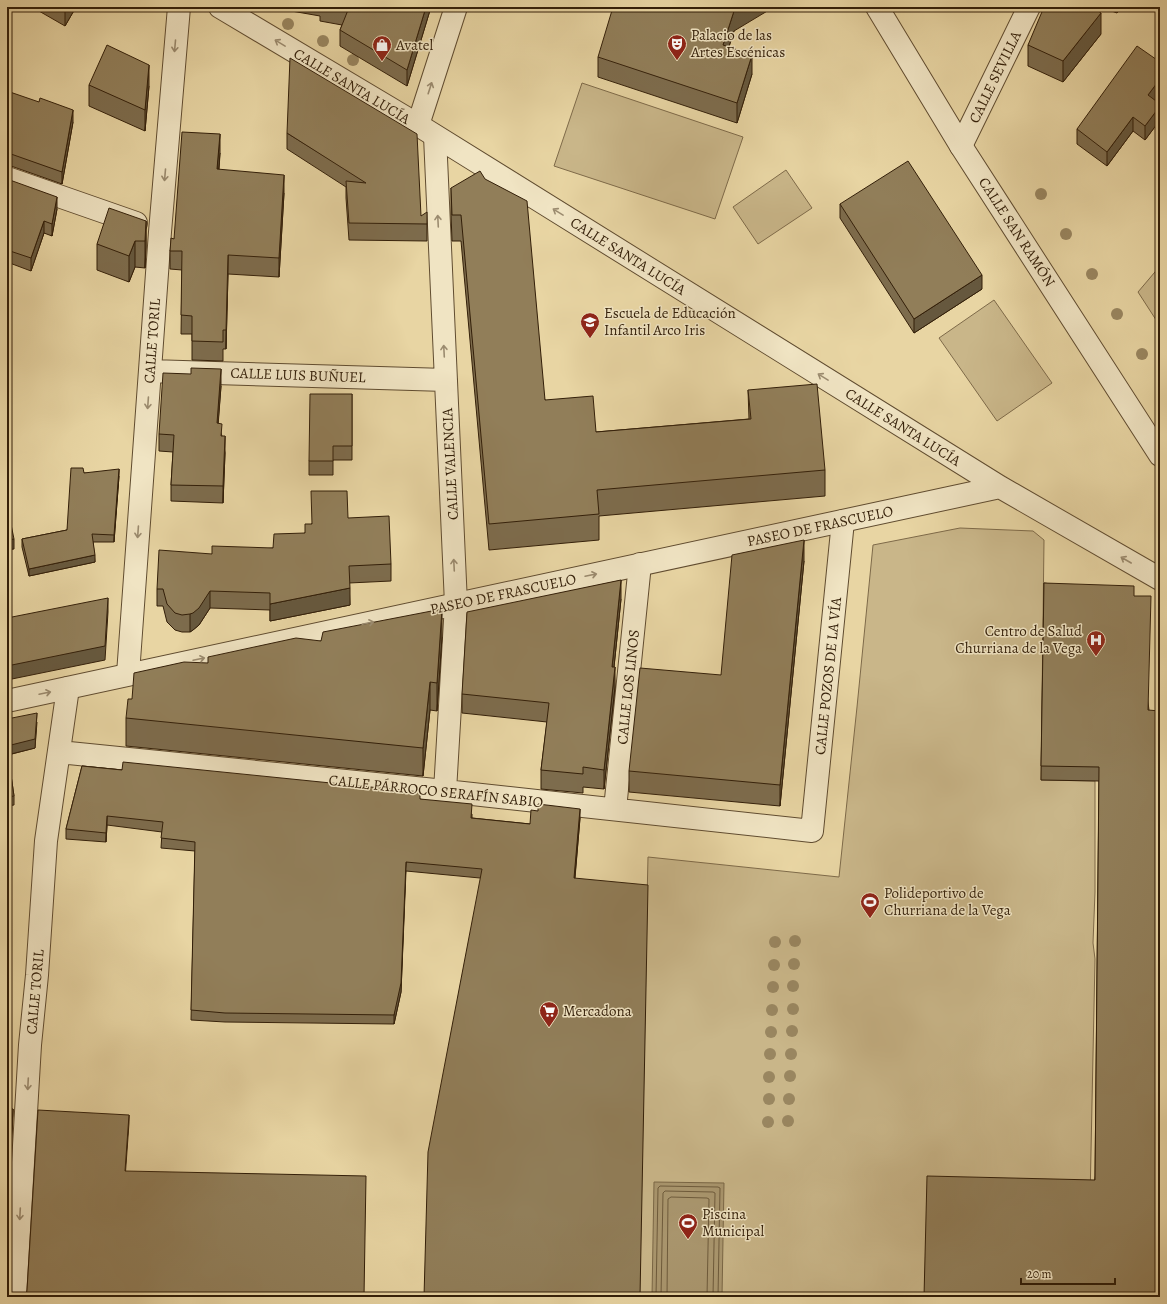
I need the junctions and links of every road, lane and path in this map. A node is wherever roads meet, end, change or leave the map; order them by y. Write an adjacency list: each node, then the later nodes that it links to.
1 (179, 7): 9 (street, CALLE TORIL, one-way to 9)
2 (220, 7): 6 (street, CALLE SANTA LUCÍA, one-way to 2)
3 (456, 7): 6 (street, CALLE VALENCIA, one-way to 3)
4 (877, 7): 7 (street, CALLE SAN RAMÓN)
5 (1029, 7): 7 (street, CALLE SEVILLA)
6 (426, 130): 11 (street, CALLE VALENCIA, one-way to 6); 13 (street, CALLE SANTA LUCÍA, one-way to 6)
7 (961, 146): 12 (street, CALLE SAN RAMÓN)
8 (7, 178): 9 (street)
9 (160, 232): 10 (street, CALLE TORIL)
10 (150, 371): 11 (street, CALLE LUIS BUÑUEL); 18 (street, CALLE TORIL, one-way to 18)
11 (446, 380): 17 (street, CALLE VALENCIA, one-way to 11)
12 (1160, 455)
13 (1000, 487): 14 (street, PASEO DE FRASCUELO); 16 (street, CALLE SANTA LUCÍA, one-way to 13)
14 (843, 520): 15 (street, PASEO DE FRASCUELO); 24 (street, CALLE POZOS DE LA VÍA)
15 (640, 564): 17 (street, PASEO DE FRASCUELO, one-way to 15); 23 (street, CALLE LOS LINOS)
16 (1160, 579)
17 (456, 604): 18 (street, PASEO DE FRASCUELO, one-way to 17); 22 (street, CALLE VALENCIA)
18 (128, 674): 19 (street, PASEO DE FRASCUELO)
19 (68, 688): 20 (street, PASEO DE FRASCUELO, one-way to 19); 21 (street, CALLE TORIL)
20 (7, 701)
21 (59, 752): 22 (street, CALLE PÁRROCO SERAFÍN SABIO); 25 (street, CALLE TORIL, one-way to 25)
22 (445, 791): 23 (street, CALLE PÁRROCO SERAFÍN SABIO)
23 (615, 810): 24 (street, CALLE PÁRROCO SERAFÍN SABIO)
24 (812, 831)
25 (15, 1297)

